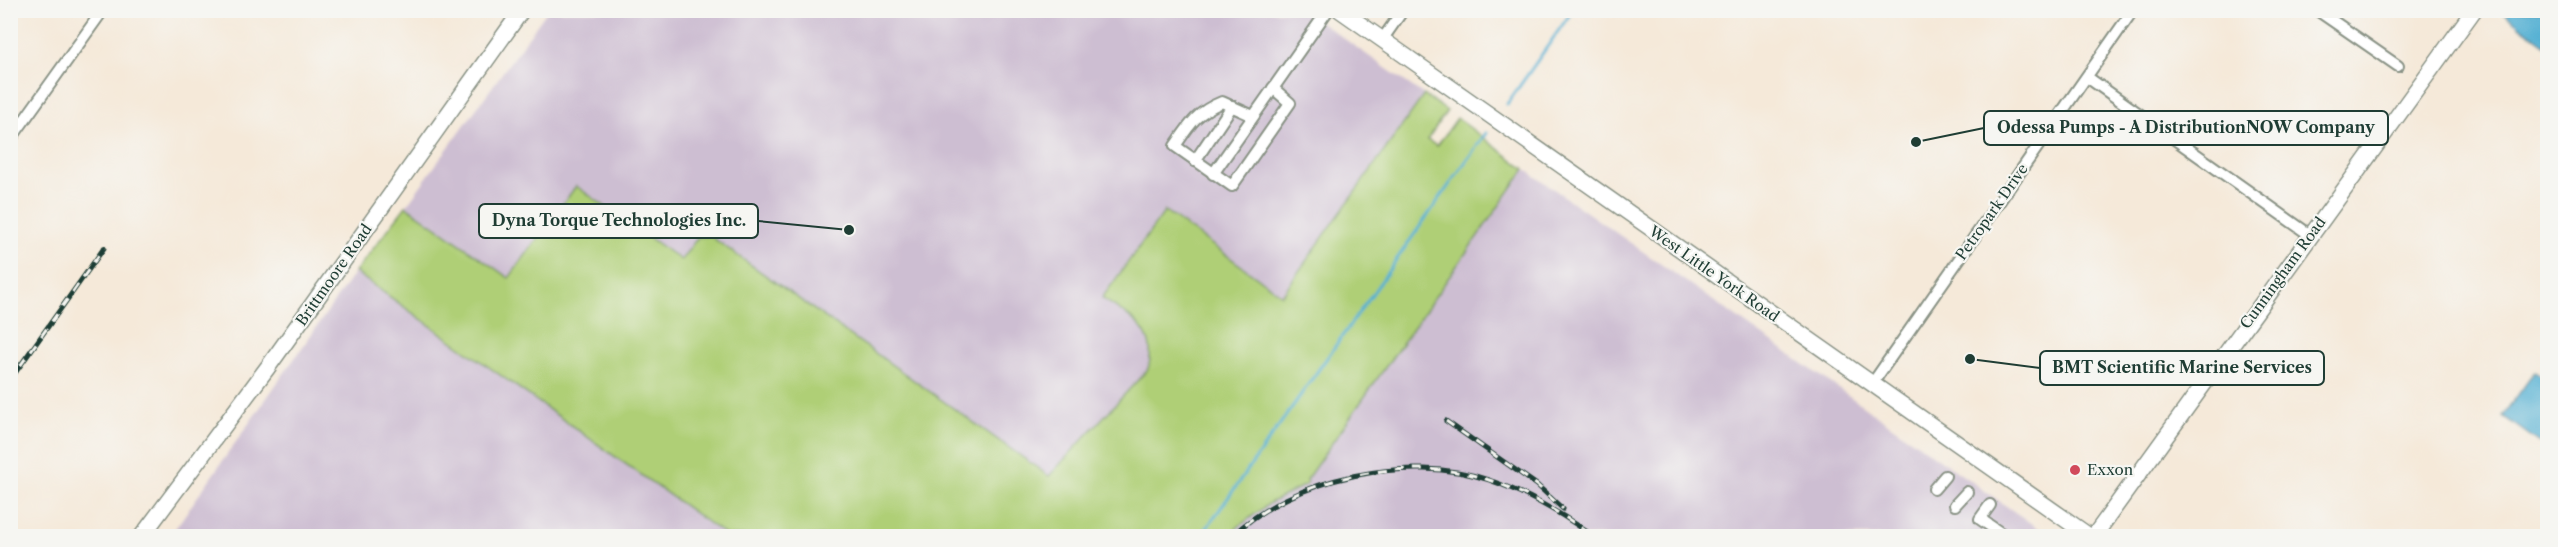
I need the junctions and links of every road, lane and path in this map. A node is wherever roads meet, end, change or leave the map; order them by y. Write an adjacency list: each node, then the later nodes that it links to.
1 (102, 10): 15 (street)
2 (522, 10): 25 (main road, Brittmoore Road)
3 (1328, 10): 12 (street)
4 (1340, 10): 9 (main road, West Little York Road)
5 (1403, 10): 9 (street)
6 (2133, 10): 11 (street, Petropark Drive)
7 (2318, 10): 10 (street)
8 (2474, 10): 18 (main road, Cunningham Road)
9 (1382, 40): 19 (main road, West Little York Road)
10 (2398, 66)
11 (2086, 77): 18 (street); 19 (street, Petropark Drive)
12 (1273, 88): 14 (street); 17 (street)
13 (1232, 106): 14 (street); 16 (street); 16 (street)
14 (1253, 116): 17 (street)
15 (10, 140)
16 (1195, 161): 17 (street)
17 (1213, 174)
18 (2310, 235): 28 (main road, Cunningham Road)
19 (1872, 384): 27 (main road, West Little York Road)
20 (1945, 476): 21 (street)
21 (1934, 489)
22 (1967, 492): 23 (street)
23 (1955, 505)
24 (1990, 505): 26 (street)
25 (148, 534)
26 (2005, 536)
27 (2089, 537)
28 (2094, 537)

